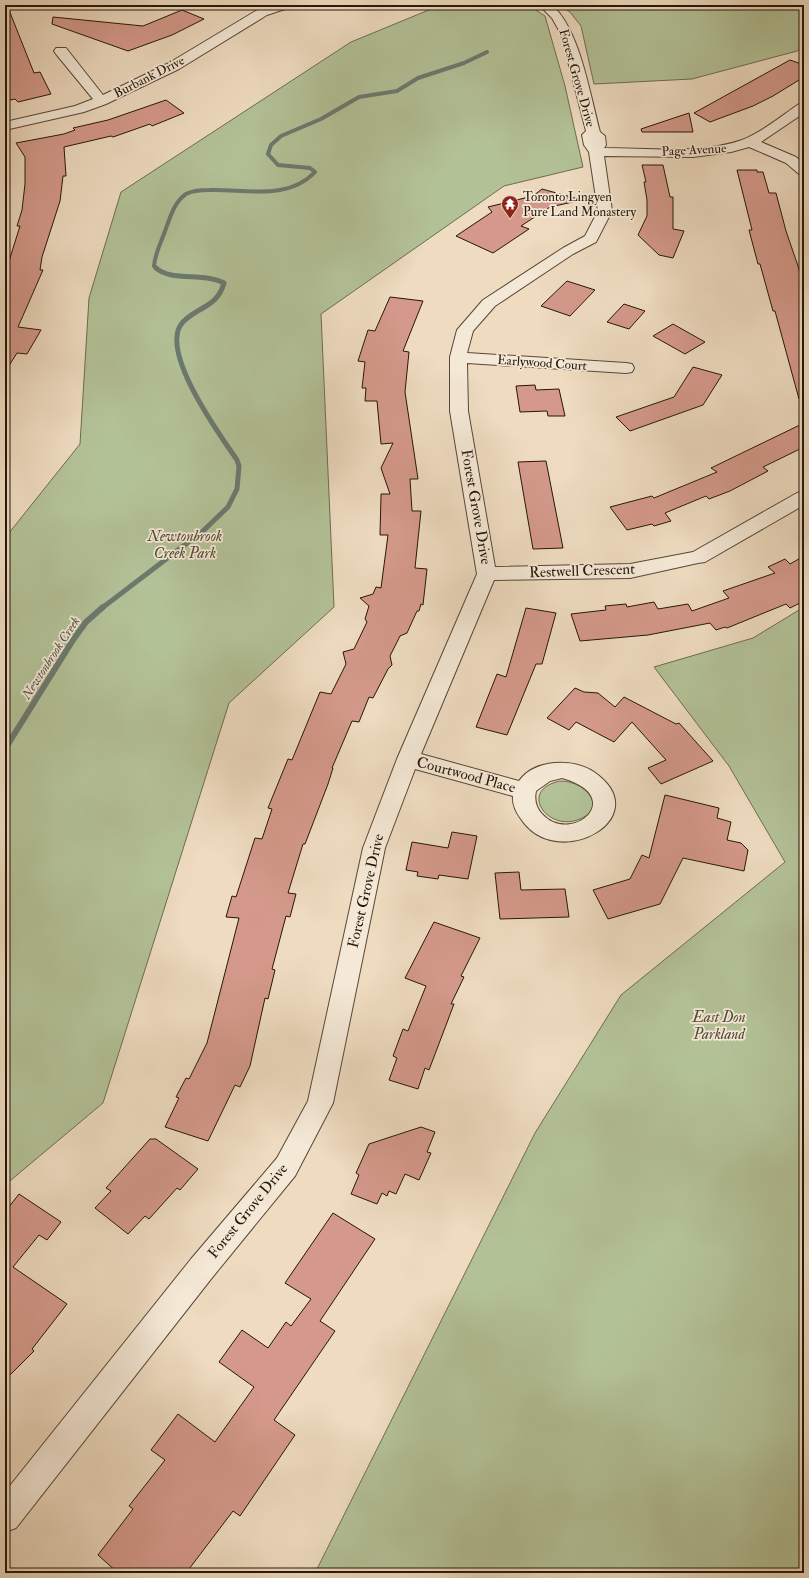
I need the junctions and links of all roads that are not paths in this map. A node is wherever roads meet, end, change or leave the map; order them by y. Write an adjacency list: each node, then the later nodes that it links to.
1 (250, 5): 4 (street)
2 (284, 5): 4 (street, Burbank Drive)
3 (545, 5): 10 (street, Forest Grove Drive)
4 (263, 12): 6 (street, Burbank Drive)
5 (61, 51): 6 (street)
6 (101, 101): 8 (street, Burbank Drive)
7 (804, 107): 9 (street, Page Avenue)
8 (5, 126)
9 (749, 142): 10 (street, Page Avenue); 11 (street)
10 (596, 152): 12 (street, Forest Grove Drive)
11 (804, 171)
12 (458, 358): 13 (street, Earlywood Court); 15 (street, Forest Grove Drive)
13 (626, 368)
14 (804, 497): 15 (street, Restwell Crescent)
15 (487, 574): 16 (street, Forest Grove Drive)
16 (408, 759): 17 (street, Courtwood Place); 18 (street, Forest Grove Drive)
17 (524, 791)
18 (5, 1517)

